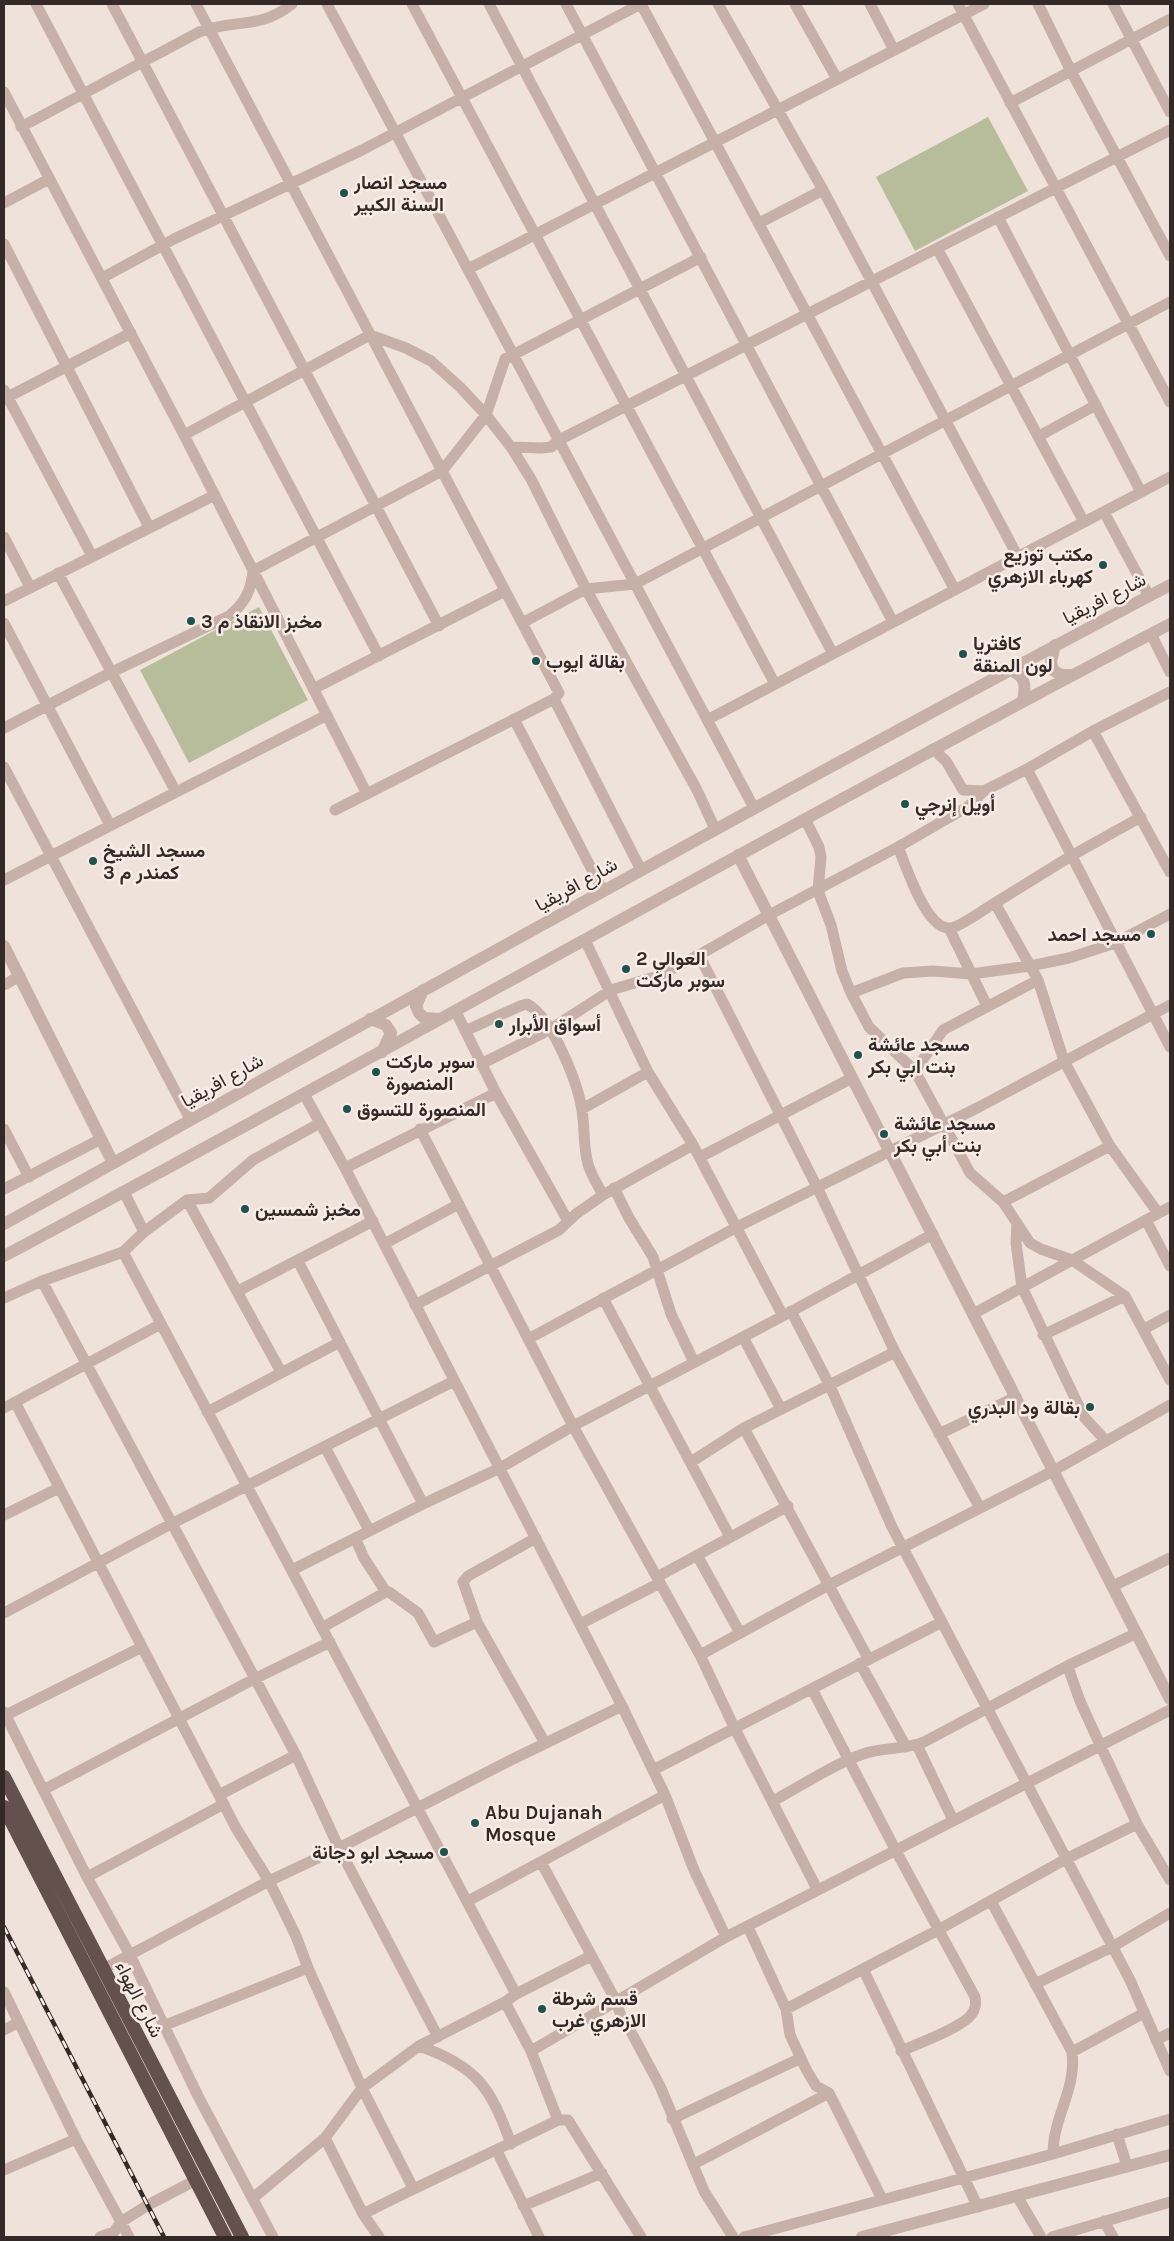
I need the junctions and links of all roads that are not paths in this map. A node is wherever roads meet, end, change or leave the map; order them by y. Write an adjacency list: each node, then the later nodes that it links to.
1 (36, 4): 27 (street)
2 (112, 4): 22 (street)
3 (196, 4): 18 (street)
4 (292, 4): 18 (street)
5 (327, 4): 34 (street)
6 (412, 4): 28 (street)
7 (489, 4): 23 (street)
8 (566, 4): 19 (street)
9 (641, 4): 19 (street); 35 (street)
10 (718, 4): 30 (street)
11 (795, 4): 25 (street)
12 (870, 4): 21 (street)
13 (984, 4): 16 (street)
14 (1038, 4): 24 (street)
15 (1113, 4): 20 (street)
16 (960, 9): 21 (street); 29 (street)
17 (1170, 19): 20 (street)
18 (209, 28): 22 (street); 39 (street)
19 (582, 34): 23 (street); 37 (street)
20 (1132, 39): 24 (street); 31 (street)
21 (894, 50): 25 (street)
22 (143, 62): 27 (street); 44 (street)
23 (521, 67): 28 (street); 43 (street)
24 (1071, 71): 29 (street); 36 (street)
25 (837, 79): 30 (street)
26 (4, 92): 32 (street)
27 (84, 93): 32 (street); 49 (street)
28 (462, 98): 34 (street); 47 (street)
29 (1010, 103): 40 (street)
30 (776, 110): 35 (street); 41 (street)
31 (1170, 112)
32 (21, 127): 38 (street)
33 (1170, 130): 36 (street)
34 (396, 133): 39 (street); 53 (street)
35 (715, 142): 37 (street); 46 (street)
36 (1116, 157): 40 (street); 51 (street)
37 (656, 172): 43 (street); 52 (street)
38 (49, 179): 42 (street); 54 (street)
39 (291, 183): 44 (street); 62 (street)
40 (1056, 188): 45 (street); 60 (street)
41 (823, 190): 46 (street); 55 (street)
42 (4, 202)
43 (594, 204): 47 (street); 56 (street)
44 (223, 216): 49 (street); 67 (street)
45 (998, 217): 50 (street); 64 (street)
46 (759, 223): 58 (street)
47 (535, 234): 53 (street); 59 (street)
48 (4, 244): 66 (street)
49 (163, 246): 54 (street); 71 (street)
50 (937, 248): 55 (street); 69 (street)
51 (1170, 256)
52 (701, 257): 56 (street); 63 (street)
53 (468, 269): 65 (street)
54 (102, 278): 61 (street)
55 (870, 282): 58 (street); 76 (street)
56 (641, 289): 59 (street); 68 (street)
57 (1170, 302): 60 (street)
58 (807, 314): 63 (street); 81 (street)
59 (581, 320): 65 (street); 74 (street)
60 (1128, 324): 64 (street); 72 (street)
61 (131, 333): 66 (street); 77 (street)
62 (370, 334): 67 (street); 75 (street); 82 (street)
63 (747, 344): 68 (street); 84 (street)
64 (1070, 354): 69 (street); 73 (street)
65 (514, 356): 75 (street); 79 (street)
66 (68, 366): 70 (street); 91 (street)
67 (304, 370): 71 (street); 87 (street)
68 (686, 375): 74 (street); 89 (street)
69 (1011, 386): 76 (street); 78 (street)
70 (5, 395): 95 (street)
71 (245, 401): 77 (street); 93 (street)
72 (1170, 402)
73 (1096, 405): 78 (street); 85 (street)
74 (627, 406): 79 (street); 94 (street)
75 (486, 415): 80 (street); 82 (street)
76 (944, 421): 81 (street); 96 (street)
77 (184, 435): 86 (street)
78 (1038, 436): 90 (street)
79 (559, 440): 80 (street); 99 (street)
80 (511, 447): 102 (street)
81 (882, 454): 84 (street); 103 (street)
82 (442, 471): 87 (street); 104 (street)
83 (1170, 476): 85 (street)
84 (821, 486): 89 (street); 108 (street)
85 (1141, 492): 88 (street)
86 (215, 495): 91 (street); 97 (street)
87 (375, 506): 93 (street); 111 (street)
88 (1104, 512): 90 (street); 105 (street)
89 (761, 518): 94 (street); 114 (street)
90 (1084, 522): 96 (street)
91 (149, 527): 95 (street)
92 (4, 537): 101 (street)
93 (316, 537): 97 (street); 115 (street)
94 (703, 548): 99 (street); 120 (street)
95 (92, 556): 98 (street)
96 (1018, 556): 103 (street)
97 (253, 571): 117 (street); 121 (street)
98 (58, 573): 101 (street); 117 (street)
99 (635, 584): 102 (street); 128 (street)
100 (1170, 585): 105 (street, شارع افريقيا)
101 (30, 587): 106 (street)
102 (586, 589): 107 (street); 142 (street)
103 (955, 590): 108 (street)
104 (505, 591): 107 (street); 111 (street)
105 (1149, 596): 113 (street, شارع افريقيا)
106 (4, 600)
107 (522, 622): 123 (street)
108 (893, 622): 114 (street)
109 (4, 623): 125 (street)
110 (1170, 624): 112 (street)
111 (439, 626): 115 (street)
112 (1151, 634): 118 (street); 119 (street)
113 (1055, 645): 116 (street, شارع افريقيا); 119 (street)
114 (833, 654): 120 (street)
115 (379, 656): 121 (street)
116 (1008, 670): 124 (street); 137 (street, شارع افريقيا)
117 (112, 672): 125 (street); 135 (street)
118 (1170, 672)
119 (1072, 675): 124 (street)
120 (775, 684): 128 (street)
121 (313, 689): 126 (street)
122 (1170, 692): 130 (street)
123 (554, 699): 127 (street); 147 (street)
124 (1023, 701): 131 (street)
125 (47, 705): 129 (street); 141 (street)
126 (327, 715): 135 (street); 136 (street)
127 (514, 719): 136 (street); 150 (street)
128 (707, 720): 137 (street)
129 (4, 728)
130 (1093, 731): 133 (street); 139 (street)
131 (933, 749): 134 (street); 140 (street)
132 (4, 767): 145 (street)
133 (1027, 769): 134 (street); 146 (street)
134 (984, 791): 143 (street)
135 (176, 792): 141 (street)
136 (367, 794): 138 (street)
137 (754, 808): 142 (street, شارع افريقيا)
138 (335, 810)
139 (1141, 817): 146 (street); 148 (street)
140 (805, 819): 144 (street); 151 (street)
141 (110, 825): 145 (street)
142 (715, 829): 147 (street, شارع افريقيا)
143 (898, 847): 151 (street); 155 (street)
144 (738, 855): 154 (street); 156 (street)
145 (50, 856): 149 (street); 187 (street)
146 (1071, 856): 152 (street); 157 (street)
147 (641, 870): 150 (street, شارع افريقيا)
148 (1170, 872)
149 (4, 880)
150 (603, 890): 165 (street, شارع افريقيا)
151 (818, 891): 154 (street); 167 (street)
152 (995, 903): 155 (street); 160 (street)
153 (1170, 914): 157 (street)
154 (769, 915): 159 (street); 182 (street)
155 (949, 928): 161 (street)
156 (585, 940): 166 (street); 170 (street)
157 (1115, 942): 160 (street); 171 (street)
158 (4, 946): 162 (street)
159 (699, 955): 166 (street); 186 (street)
160 (1030, 966): 161 (street); 163 (street)
161 (970, 974): 167 (street); 169 (street)
162 (20, 976): 164 (street); 192 (street)
163 (1038, 980): 169 (street); 178 (street)
164 (4, 985)
165 (422, 990): 172 (street); 173 (street, شارع افريقيا)
166 (611, 990): 174 (street); 181 (street)
167 (851, 993): 180 (street)
168 (1170, 1005): 171 (street)
169 (987, 1006): 180 (street)
170 (456, 1012): 172 (street); 175 (street)
171 (1153, 1014): 176 (street); 178 (street)
172 (442, 1018): 177 (street)
173 (370, 1019): 177 (street); 187 (street, شارع افريقيا)
174 (549, 1030): 175 (street); 179 (street); 185 (street)
175 (465, 1031): 179 (street)
176 (1170, 1047)
177 (382, 1052): 184 (street)
178 (1064, 1061): 189 (street); 194 (street)
179 (481, 1064): 183 (street)
180 (914, 1071): 189 (street)
181 (648, 1072): 185 (street); 193 (street)
182 (852, 1078): 186 (street); 195 (street)
183 (496, 1093): 191 (street); 212 (street)
184 (304, 1094): 188 (street); 203 (street)
185 (582, 1109): 204 (street)
186 (781, 1114): 196 (street); 200 (street)
187 (190, 1120): 197 (street, شارع افريقيا)
188 (320, 1123): 198 (street); 205 (street)
189 (942, 1124): 195 (street); 206 (street)
190 (4, 1129): 199 (street)
191 (420, 1129): 198 (street); 207 (street)
192 (101, 1139): 197 (street); 199 (street)
193 (693, 1145): 196 (street); 201 (street)
194 (1110, 1146): 206 (street); 209 (street)
195 (890, 1151): 200 (street); 217 (street)
196 (700, 1158): 215 (street)
197 (113, 1163): 214 (street, شارع افريقيا)
198 (345, 1168): 211 (street)
199 (29, 1177): 202 (street)
200 (817, 1187): 215 (street); 226 (street)
201 (614, 1188): 204 (street); 225 (street)
202 (4, 1189)
203 (124, 1192): 216 (street); 220 (street)
204 (603, 1195): 212 (street)
205 (187, 1200): 216 (street); 229 (street)
206 (1003, 1202): 213 (street)
207 (459, 1204): 218 (street); 223 (street)
208 (1170, 1206): 209 (street)
209 (1158, 1213): 210 (street)
210 (1146, 1220): 221 (street); 224 (street)
211 (372, 1221): 218 (street); 222 (street)
212 (568, 1221): 223 (street)
213 (1016, 1223): 221 (street); 228 (street)
214 (4, 1224)
215 (737, 1227): 225 (street); 234 (street)
216 (144, 1232): 219 (street)
217 (932, 1234): 226 (street); 235 (street)
218 (384, 1244): 233 (street)
219 (123, 1252): 227 (street); 237 (street)
220 (4, 1256)
221 (1072, 1260): 228 (street); 230 (street)
222 (298, 1261): 229 (street); 242 (street)
223 (491, 1265): 233 (street); 241 (street)
224 (1170, 1266)
225 (658, 1269): 232 (street); 244 (street)
226 (859, 1274): 234 (street); 243 (street)
227 (42, 1281): 231 (street); 245 (street)
228 (1022, 1287): 235 (street); 239 (street)
229 (238, 1290): 246 (street)
230 (1125, 1296): 238 (street); 239 (street)
231 (4, 1298)
232 (603, 1298): 241 (street); 249 (street)
233 (415, 1305): 248 (street)
234 (787, 1313): 240 (street); 250 (street)
235 (973, 1314): 251 (street)
236 (1170, 1315): 238 (street)
237 (161, 1324): 245 (street); 256 (street)
238 (1144, 1329): 247 (street)
239 (1043, 1335): 261 (street)
240 (743, 1337): 244 (street); 255 (street)
241 (528, 1338): 258 (street)
242 (340, 1342): 246 (street); 257 (street)
243 (895, 1352): 250 (street); 260 (street)
244 (694, 1362): 249 (street)
245 (87, 1364): 252 (street); 272 (street)
246 (281, 1372): 256 (street)
247 (1170, 1380)
248 (454, 1381): 257 (street); 264 (street)
249 (650, 1386): 258 (street); 263 (street)
250 (830, 1386): 255 (street); 277 (street)
251 (1016, 1397): 260 (street); 265 (street)
252 (15, 1402): 254 (street); 267 (street)
253 (1170, 1405): 261 (street)
254 (4, 1408)
255 (780, 1409): 259 (street)
256 (207, 1412): 266 (street)
257 (379, 1418): 262 (street); 268 (street)
258 (574, 1426): 264 (street); 282 (street)
259 (744, 1428): 263 (street); 269 (street)
260 (939, 1434): 270 (street)
261 (1106, 1441): 265 (street)
262 (325, 1447): 266 (street); 273 (street)
263 (691, 1462): 274 (street)
264 (500, 1468): 268 (street); 276 (street)
265 (1053, 1471): 270 (street); 284 (street)
266 (246, 1486): 272 (street); 281 (street)
267 (59, 1488): 271 (street); 279 (street)
268 (422, 1504): 273 (street)
269 (788, 1506): 274 (street); 283 (street)
270 (980, 1508): 277 (street)
271 (4, 1515)
272 (171, 1524): 279 (street); 298 (street)
273 (370, 1530): 275 (street)
274 (730, 1537): 278 (street)
275 (355, 1538): 281 (street); 285 (street)
276 (536, 1538): 287 (street); 289 (street)
277 (904, 1549): 283 (street); 288 (street)
278 (697, 1556): 282 (street); 291 (street)
279 (98, 1562): 286 (street); 294 (street)
280 (1169, 1562): 284 (street)
281 (292, 1570): 290 (street)
282 (658, 1580): 289 (street); 295 (street)
283 (830, 1585): 291 (street); 296 (street)
284 (1113, 1586): 292 (street)
285 (386, 1592): 287 (street); 290 (street)
286 (4, 1613)
287 (477, 1622): 306 (street)
288 (942, 1622): 296 (street); 302 (street)
289 (580, 1624): 301 (street)
290 (323, 1627): 293 (street)
291 (740, 1633): 295 (street)
292 (1137, 1633): 297 (street); 300 (street)
293 (330, 1642): 298 (street); 319 (street)
294 (142, 1647): 303 (street); 304 (street)
295 (700, 1655): 305 (street)
296 (864, 1660): 299 (street); 307 (street)
297 (1069, 1665): 302 (street); 308 (street)
298 (254, 1680): 304 (street); 309 (street)
299 (812, 1689): 305 (street); 310 (street)
300 (1170, 1701): 308 (street)
301 (622, 1706): 306 (street); 311 (street)
302 (989, 1709): 307 (street); 313 (street)
303 (5, 1714): 314 (street)
304 (180, 1719): 314 (street); 316 (street)
305 (734, 1727): 311 (street); 317 (street)
306 (544, 1743): 319 (street)
307 (912, 1746): 310 (street); 320 (street)
308 (1100, 1747): 313 (street); 321 (street)
309 (296, 1755): 316 (street); 322 (street)
310 (849, 1759): 317 (street); 323 (street)
311 (653, 1770): 315 (street)
312 (4, 1777): 340 (highway, شارع الهواء)
313 (1027, 1782): 320 (street); 324 (street)
314 (43, 1790): 326 (street)
315 (665, 1795): 325 (street); 335 (street)
316 (221, 1800): 326 (street); 328 (street)
317 (773, 1801): 329 (street)
318 (4, 1807): 378 (highway, شارع الهواء)
319 (417, 1807): 322 (street); 330 (street)
320 (953, 1820): 323 (street)
321 (1137, 1824): 324 (street); 327 (street)
322 (339, 1848): 328 (street); 353 (street)
323 (895, 1849): 329 (street); 334 (street)
324 (1066, 1859): 331 (street); 336 (street)
325 (541, 1862): 330 (street); 338 (street)
326 (87, 1877): 337 (street)
327 (1170, 1880)
328 (269, 1881): 337 (street); 339 (street)
329 (817, 1889): 333 (street)
330 (468, 1901): 344 (street)
331 (991, 1901): 334 (street); 342 (street)
332 (1170, 1913): 336 (street)
333 (748, 1927): 335 (street); 347 (street)
334 (938, 1930): 341 (street); 357 (street)
335 (726, 1937): 345 (street)
336 (1112, 1947): 342 (street); 348 (street)
337 (130, 1955): 340 (street); 350 (street)
338 (591, 1956): 344 (street); 345 (street)
339 (308, 1968): 350 (street); 361 (street)
340 (103, 1969): 393 (highway, شارع الهواء)
341 (862, 1969): 347 (street); 357 (street)
342 (1035, 1984): 358 (street)
343 (4, 1992): 349 (street)
344 (516, 1994): 346 (street)
345 (616, 2001): 356 (street); 363 (street)
346 (505, 2002): 353 (street); 356 (street)
347 (786, 2009): 359 (street)
348 (1144, 2013): 354 (street); 358 (street)
349 (19, 2022): 351 (street); 368 (street)
350 (163, 2026): 381 (street)
351 (4, 2030)
352 (1170, 2033): 354 (street)
353 (438, 2037): 355 (street)
354 (1156, 2040): 360 (street)
355 (419, 2046): 361 (street); 369 (street)
356 (531, 2051): 365 (street)
357 (901, 2051): 377 (street)
358 (1072, 2052): 371 (street)
359 (801, 2058): 362 (street); 363 (street)
360 (1170, 2071)
361 (362, 2088): 367 (street); 379 (street)
362 (829, 2093): 373 (street); 382 (street)
363 (672, 2118): 373 (street)
364 (1170, 2119): 366 (street)
365 (558, 2120): 369 (street); 376 (street)
366 (1117, 2134): 371 (street); 374 (street)
367 (325, 2138): 381 (street); 386 (street)
368 (76, 2139): 375 (street); 388 (street)
369 (510, 2144): 370 (street)
370 (497, 2151): 379 (street); 384 (street)
371 (1053, 2154): 377 (street)
372 (1170, 2154): 374 (street)
373 (694, 2164): 398 (street)
374 (1127, 2166): 380 (street)
375 (4, 2170)
376 (602, 2172): 384 (street); 397 (street)
377 (964, 2178): 382 (street); 385 (street)
378 (196, 2180): 388 (street); 392 (highway, شارع الهواء)
379 (413, 2188): 386 (street)
380 (1017, 2196): 385 (street); 401 (street)
381 (253, 2198): 394 (street)
382 (882, 2199): 399 (street)
383 (1170, 2202): 387 (street)
384 (523, 2206): 396 (street)
385 (978, 2207): 389 (street)
386 (363, 2214): 395 (street)
387 (1104, 2221): 402 (street); 403 (street)
388 (121, 2222): 390 (street); 391 (street)
389 (883, 2234): 400 (street)
390 (100, 2237)
391 (129, 2237)
392 (225, 2237)
393 (242, 2237)
394 (273, 2237)
395 (379, 2237)
396 (539, 2237)
397 (641, 2237)
398 (733, 2237)
399 (744, 2237)
400 (862, 2237)
401 (1040, 2237)
402 (1052, 2237)
403 (1113, 2237)

